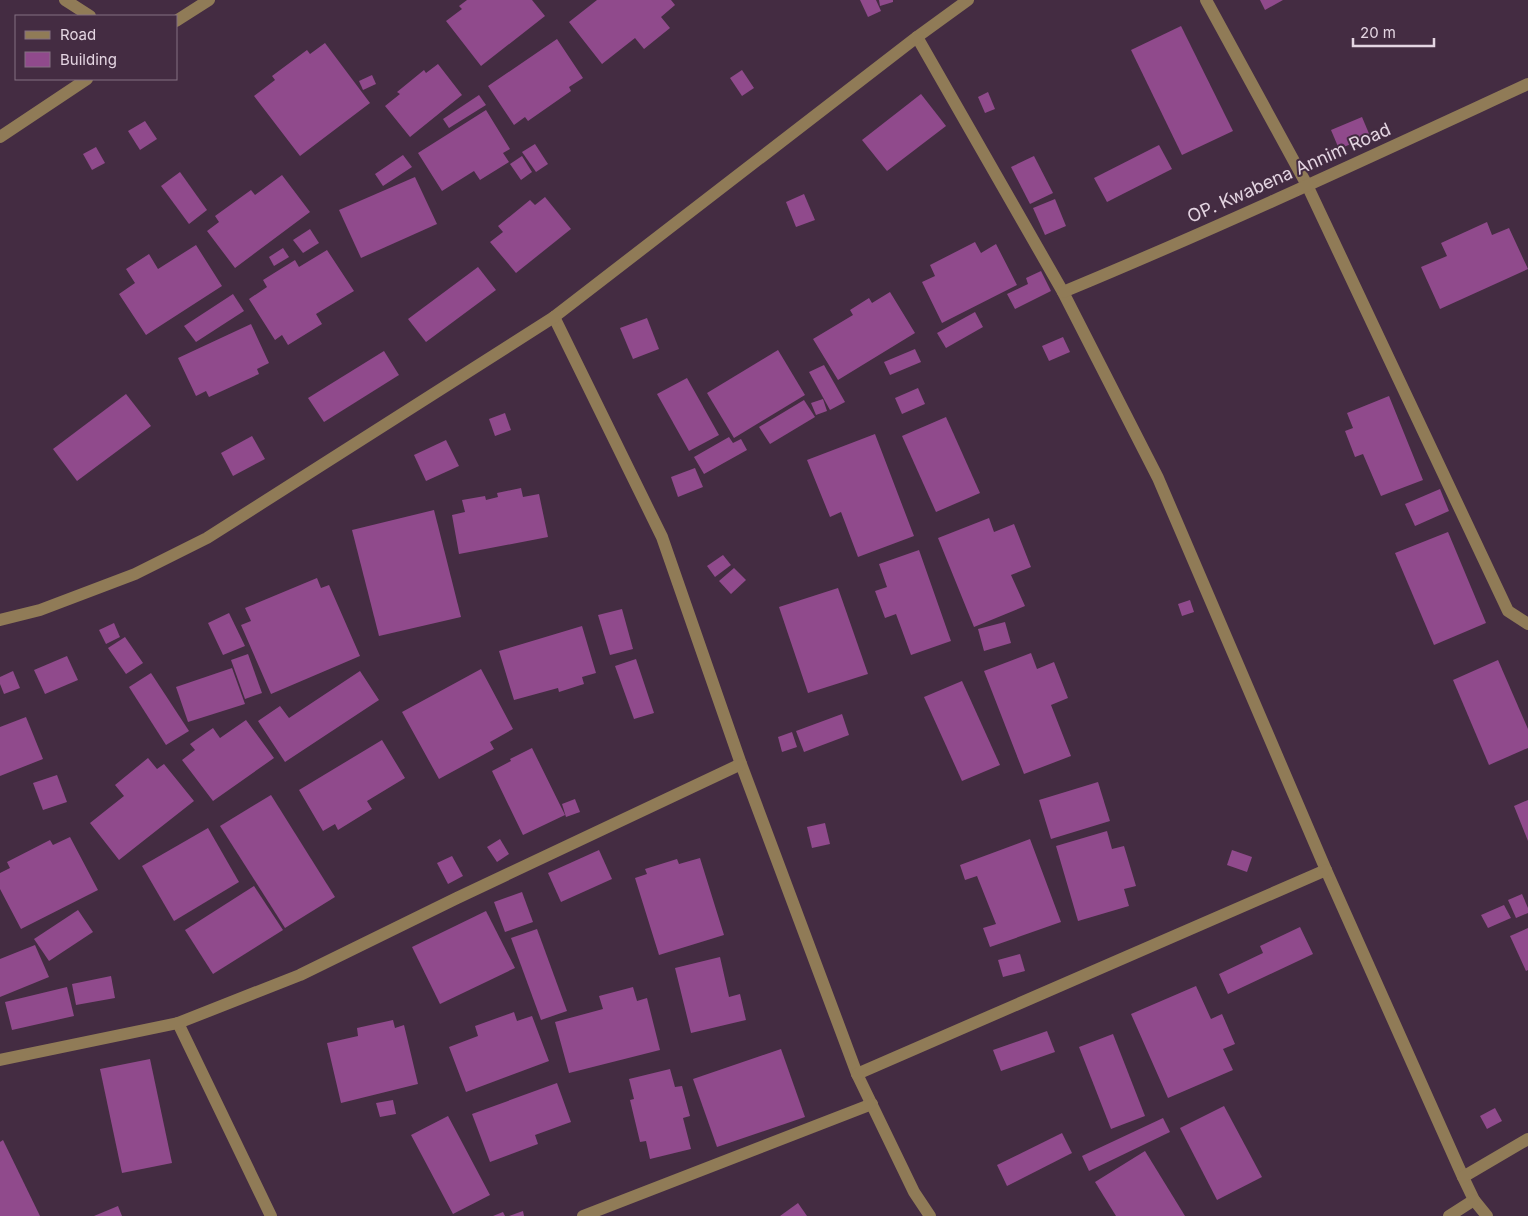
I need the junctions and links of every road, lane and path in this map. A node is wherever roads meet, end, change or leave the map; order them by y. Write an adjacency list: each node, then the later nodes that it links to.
1 (65, 0): 5 (street)
2 (209, 0): 6 (street)
3 (1206, 0): 11 (street)
4 (960, 2): 7 (street)
5 (88, 15)
6 (178, 20)
7 (917, 37): 12 (street); 13 (street)
8 (87, 80): 10 (street)
9 (1528, 84): 11 (street, OP. Kwabena Annim Road)
10 (0, 138)
11 (1307, 185): 12 (street, OP. Kwabena Annim Road); 15 (street)
12 (1063, 292): 17 (street)
13 (554, 317): 14 (street); 16 (street)
14 (0, 620)
15 (1528, 624)
16 (741, 764): 18 (street); 20 (street)
17 (1326, 870): 20 (street); 23 (street)
18 (178, 1023): 19 (street); 25 (street)
19 (0, 1060)
20 (858, 1074): 21 (street)
21 (872, 1104): 26 (street); 27 (street)
22 (1528, 1139): 23 (street)
23 (1463, 1177): 24 (street)
24 (1474, 1200): 28 (street); 29 (street)
25 (271, 1216)
26 (583, 1216)
27 (930, 1216)
28 (1449, 1216)
29 (1487, 1216)

